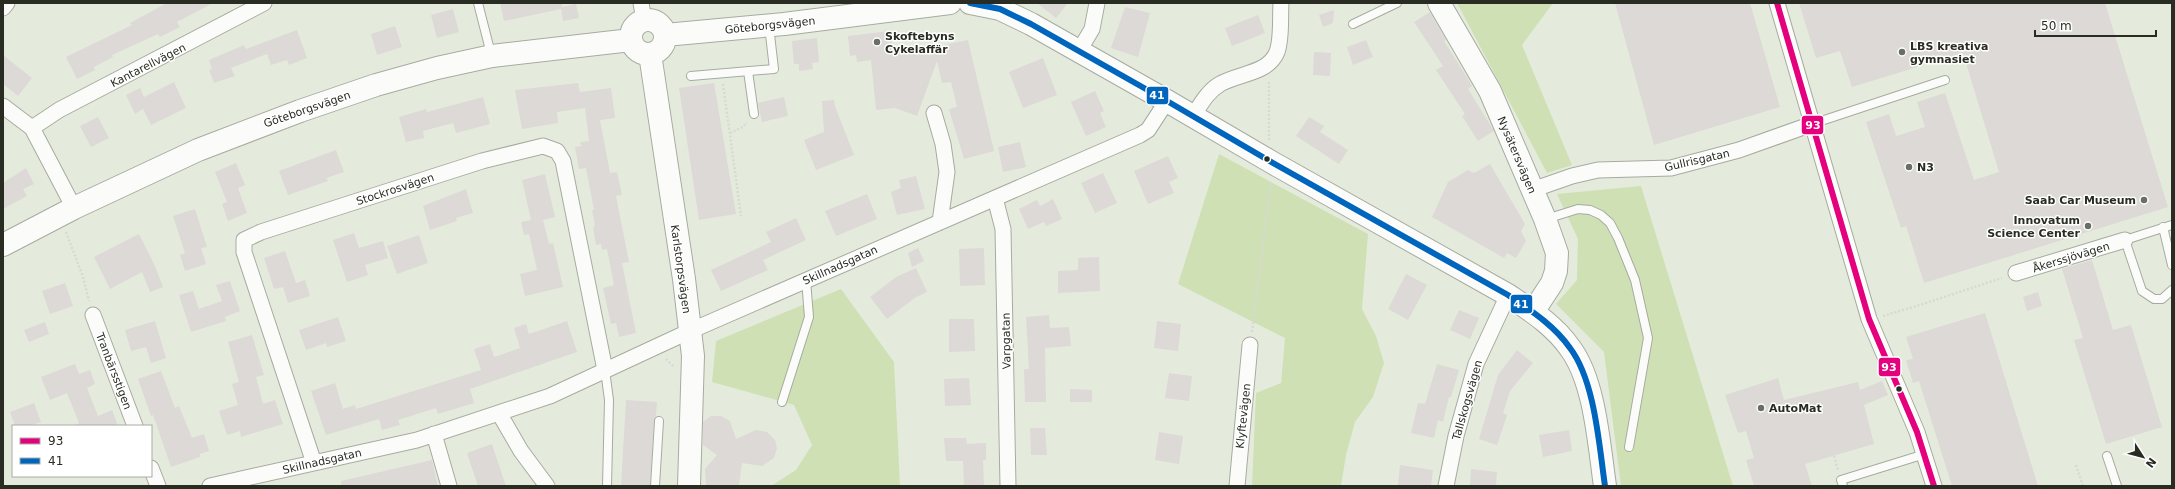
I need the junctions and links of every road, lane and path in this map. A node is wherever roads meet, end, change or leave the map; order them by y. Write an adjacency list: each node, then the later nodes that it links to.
1 (7, 3): 11 (street)
2 (264, 3): 32 (street, Kantarellvägen)
3 (478, 3): 20 (lane)
4 (950, 3): 12 (street, Göteborgsvägen)
5 (978, 3): 18 (street)
6 (1097, 3): 18 (street)
7 (1281, 3): 21 (street)
8 (1397, 3): 14 (lane)
9 (1439, 3): 35 (street, Nysätersvägen)
10 (1777, 3): 31 (street)
11 (3, 8)
12 (873, 8): 15 (street, Göteborgsvägen)
13 (643, 12): 16 (street); 17 (street)
14 (1353, 24)
15 (769, 26): 16 (street, Göteborgsvägen); 22 (lane)
16 (665, 35): 19 (street)
17 (632, 40): 19 (street); 20 (street, Göteborgsvägen)
18 (1079, 51): 26 (street)
19 (650, 54): 53 (street, Karlstorpsvägen)
20 (492, 56): 37 (street, Göteborgsvägen)
21 (1266, 67): 30 (street); 34 (path)
22 (748, 71): 23 (lane); 29 (lane)
23 (721, 74): 24 (lane); 33 (path)
24 (691, 76)
25 (1945, 80): 31 (lane)
26 (1167, 101): 30 (street); 36 (street, Skillnadsgatan)
27 (3, 106): 32 (street)
28 (934, 113): 40 (street)
29 (754, 114): 33 (path)
30 (1193, 116): 34 (street)
31 (1812, 124): 35 (street, Gullrisgatan); 52 (street)
32 (32, 128): 37 (street)
33 (730, 133): 38 (path)
34 (1270, 155): 49 (street); 54 (path)
35 (1532, 190): 39 (street, Nysätersvägen)
36 (995, 198): 40 (street, Skillnadsgatan); 74 (street, Varpgatan)
37 (67, 211): 44 (street, Göteborgsvägen); 51 (path)
38 (741, 216)
39 (1545, 219): 50 (street, Nysätersvägen); 61 (lane)
40 (940, 222): 47 (street, Skillnadsgatan)
41 (2172, 225): 42 (lane)
42 (2163, 227): 43 (lane); 45 (lane)
43 (2125, 240): 46 (street, Åkerssjövägen); 48 (lane)
44 (3, 245)
45 (2172, 265)
46 (2016, 273): 52 (path)
47 (806, 280): 53 (street, Skillnadsgatan); 56 (lane)
48 (2172, 290)
49 (1508, 294): 50 (street); 76 (street, Tallskogsvägen)
50 (1533, 312): 77 (street)
51 (93, 315): 59 (street, Tranbärsstigen)
52 (1869, 319): 62 (street)
53 (690, 331): 55 (street, Skillnadsgatan); 73 (street, Karlstorpsvägen)
54 (1250, 345): 75 (street, Klyftevägen)
55 (605, 370): 57 (street, Skillnadsgatan); 64 (street, Stockrosvägen); 71 (lane)
56 (782, 402)
57 (499, 413): 60 (street, Skillnadsgatan); 70 (street)
58 (659, 421): 72 (lane)
59 (135, 425)
60 (434, 434): 64 (street, Skillnadsgatan); 69 (street)
61 (1629, 447)
62 (1925, 454): 78 (lane); 79 (street)
63 (2107, 456): 81 (lane)
64 (314, 463): 68 (street, Skillnadsgatan)
65 (2076, 465): 80 (path)
66 (152, 471): 67 (street)
67 (158, 486)
68 (210, 486)
69 (448, 486)
70 (547, 486)
71 (607, 486)
72 (655, 486)
73 (689, 486)
74 (1008, 486)
75 (1237, 486)
76 (1446, 486)
77 (1605, 486)
78 (1843, 486)
79 (1934, 486)
80 (2083, 486)
81 (2117, 486)

